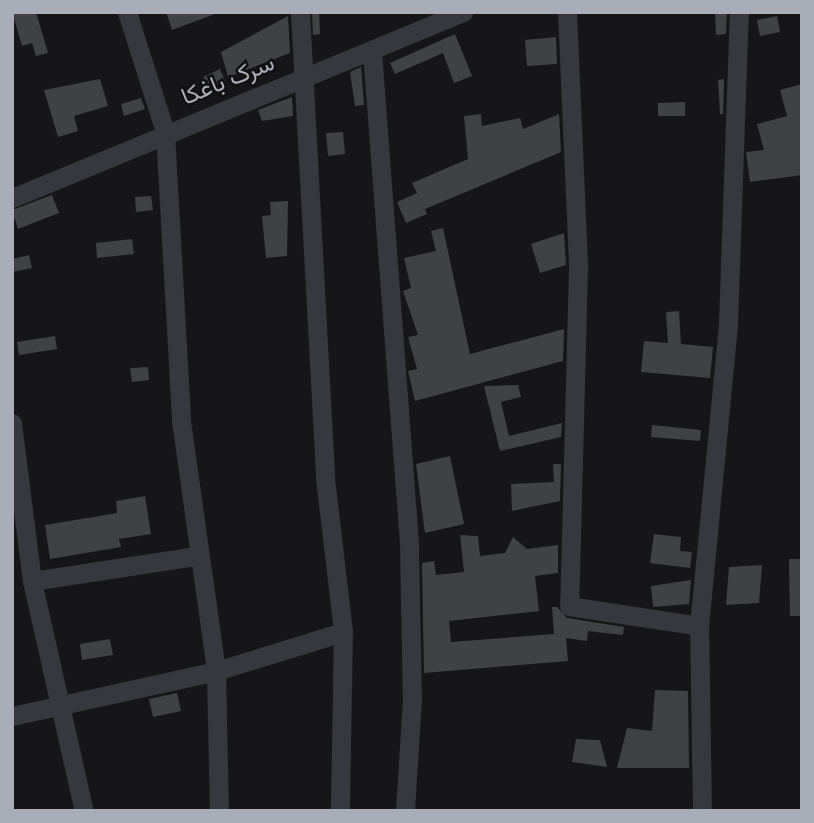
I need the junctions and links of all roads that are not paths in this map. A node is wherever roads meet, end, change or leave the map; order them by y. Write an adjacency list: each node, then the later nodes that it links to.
1 (127, 12): 8 (street)
2 (300, 12): 7 (street)
3 (463, 12): 6 (street, سرک باغکا)
4 (567, 12): 13 (street)
5 (739, 12): 13 (street)
6 (372, 51): 7 (street, سرک باغکا); 21 (street)
7 (303, 77): 8 (street, سرک باغکا); 14 (street)
8 (165, 132): 9 (street, سرک باغکا); 11 (street)
9 (12, 198)
10 (12, 423): 12 (street)
11 (195, 556): 12 (street); 15 (street)
12 (32, 581): 16 (street)
13 (699, 626): 22 (street)
14 (343, 632): 15 (street); 20 (street)
15 (216, 671): 16 (street); 19 (street)
16 (61, 708): 17 (street); 18 (street)
17 (12, 716)
18 (84, 811)
19 (219, 811)
20 (340, 811)
21 (405, 811)
22 (702, 811)

